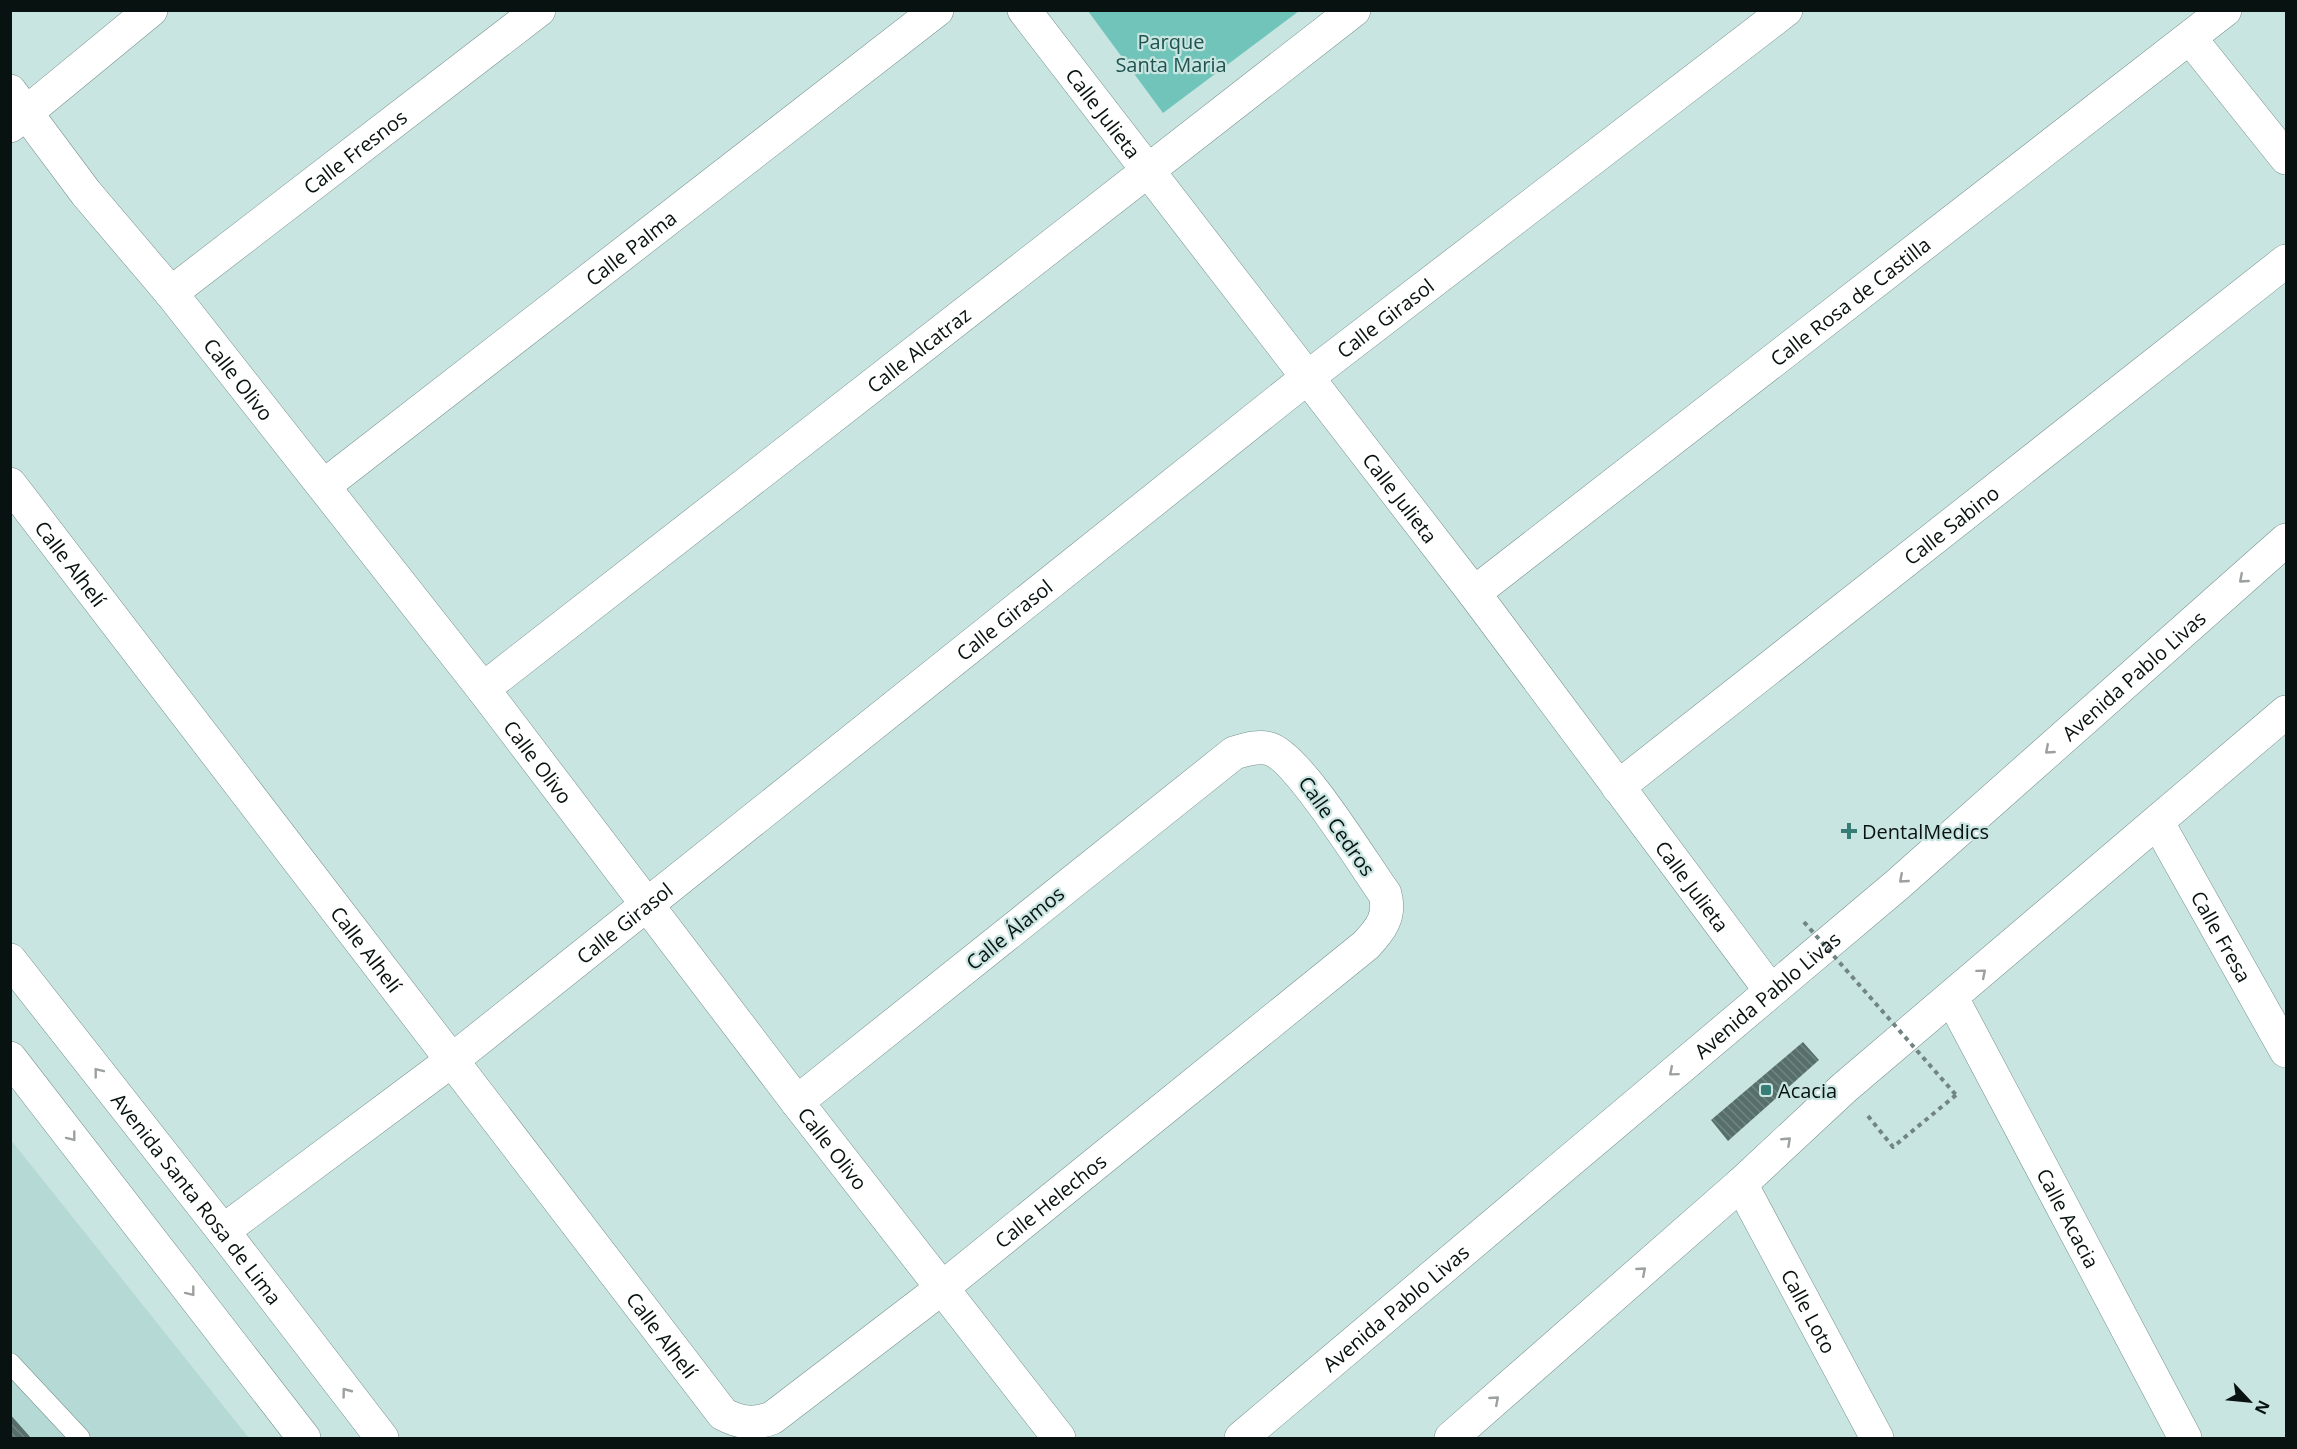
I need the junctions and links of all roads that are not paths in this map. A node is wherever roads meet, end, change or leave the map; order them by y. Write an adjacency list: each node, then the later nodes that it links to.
1 (151, 10): 9 (street)
2 (539, 10): 13 (street, Calle Fresnos)
3 (937, 10): 16 (street, Calle Palma)
4 (1024, 10): 11 (street, Calle Julieta)
5 (1354, 10): 11 (street, Calle Alcatraz)
6 (1786, 10): 14 (street, Calle Girasol)
7 (2225, 10): 8 (street, Calle Rosa de Castilla)
8 (2190, 38): 10 (street); 18 (street, Calle Rosa de Castilla)
9 (16, 110): 13 (street, Calle Olivo)
10 (2286, 158)
11 (1147, 171): 14 (street, Calle Julieta); 19 (street, Calle Alcatraz)
12 (2286, 261): 22 (street, Calle Sabino)
13 (171, 293): 16 (street, Calle Olivo)
14 (1308, 377): 18 (street, Calle Julieta); 24 (street, Calle Girasol)
15 (10, 484): 31 (street, Calle Alhelí)
16 (325, 485): 19 (street, Calle Olivo)
17 (2286, 540): 27 (street, Avenida Pablo Livas, one-way to 27)
18 (1474, 593): 22 (street, Calle Julieta)
19 (483, 688): 24 (street, Calle Olivo)
20 (2286, 712): 23 (street)
21 (1234, 753): 25 (street, Calle Cedros); 32 (street, Calle Álamos)
22 (1618, 787): 27 (street, Calle Julieta)
23 (2158, 823): 28 (street, one-way to 23); 29 (street, Calle Fresa)
24 (646, 903): 31 (street, Calle Girasol); 32 (street, Calle Olivo)
25 (1366, 945): 35 (street, Calle Helechos)
26 (12, 966): 34 (street, Avenida Santa Rosa de Lima, one-way to 26)
27 (1770, 990): 42 (street, Avenida Pablo Livas, one-way to 42)
28 (1952, 998): 33 (street, one-way to 28); 45 (street, Calle Acacia)
29 (2286, 1051)
30 (10, 1058): 40 (street, one-way to 40)
31 (451, 1061): 34 (street, Calle Girasol); 37 (street, Calle Alhelí)
32 (797, 1102): 35 (street, Calle Olivo)
33 (1741, 1184): 43 (street, one-way to 33); 44 (street, Calle Loto)
34 (223, 1231): 38 (street, Avenida Santa Rosa de Lima, one-way to 34)
35 (942, 1288): 37 (street, Calle Helechos); 41 (street, Calle Olivo)
36 (10, 1364): 39 (lane)
37 (723, 1414)
38 (374, 1436)
39 (80, 1438)
40 (304, 1438)
41 (1059, 1438)
42 (1242, 1438)
43 (1451, 1438)
44 (1877, 1438)
45 (2186, 1438)

